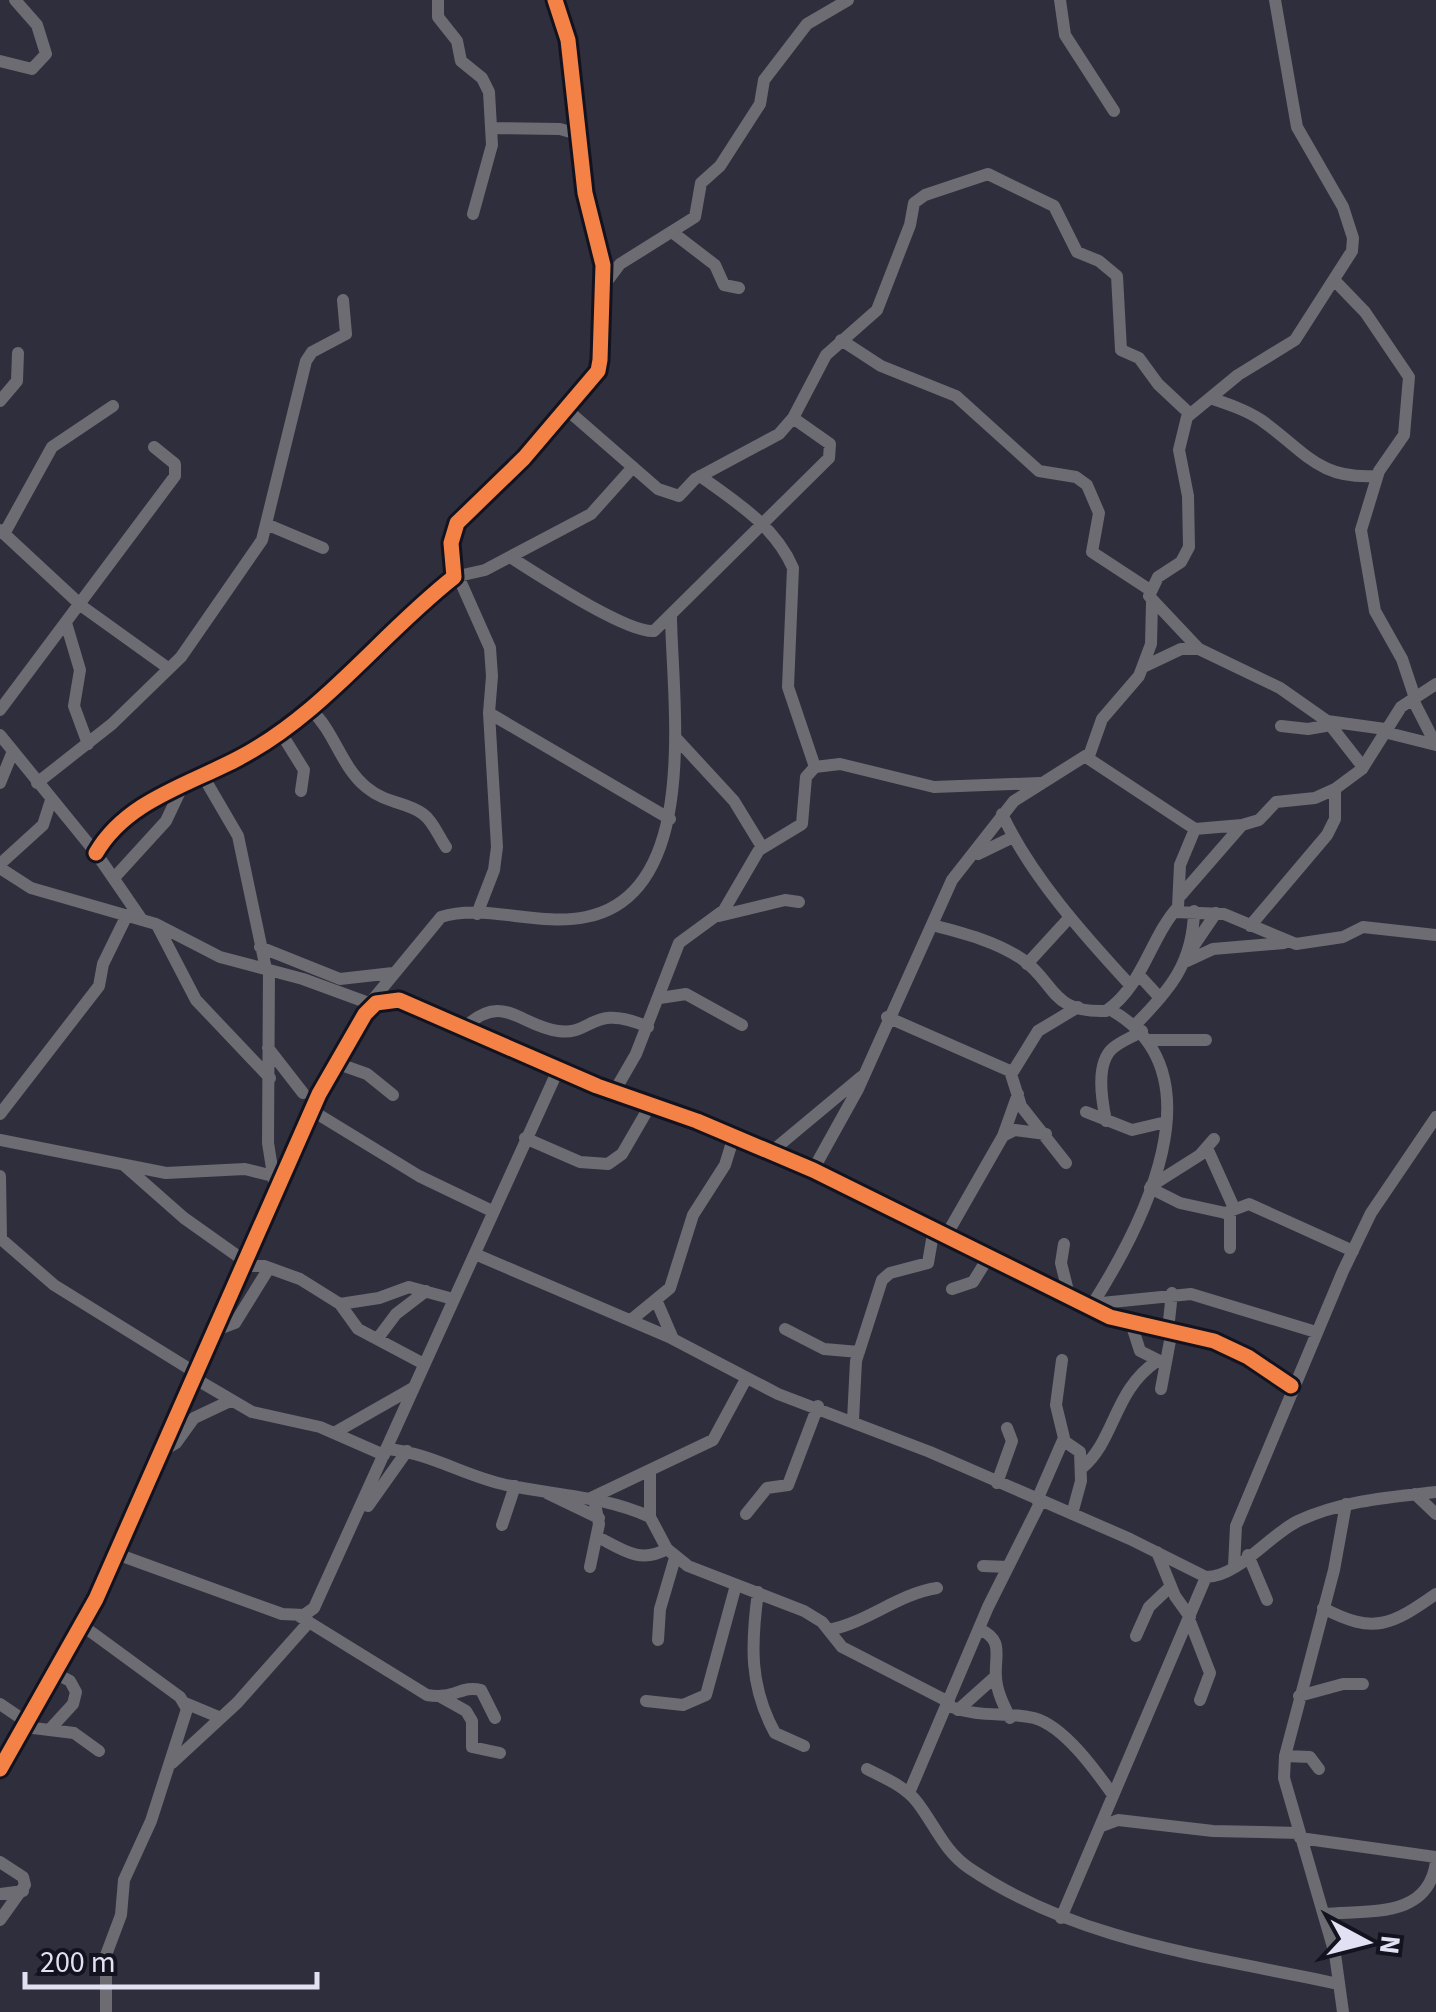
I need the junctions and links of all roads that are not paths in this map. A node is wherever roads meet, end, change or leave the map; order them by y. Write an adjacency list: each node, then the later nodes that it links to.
1 (15, 0): 7 (street)
2 (438, 0): 9 (street)
3 (555, 0): 10 (street)
4 (848, 0): 12 (street)
5 (1060, 0): 8 (street)
6 (1275, 0): 13 (street)
7 (0, 62)
8 (1114, 111)
9 (493, 128): 10 (street); 11 (street)
10 (580, 135): 14 (street)
11 (473, 214)
12 (672, 232): 14 (street); 15 (street)
13 (1335, 281): 19 (street); 28 (street)
14 (604, 284): 22 (street)
15 (740, 288)
16 (344, 300): 30 (street)
17 (841, 340): 23 (street); 24 (street); 37 (street)
18 (18, 353): 20 (street)
19 (1210, 398): 23 (street); 28 (street)
20 (0, 400)
21 (112, 406): 31 (street)
22 (565, 408): 26 (street); 33 (street)
23 (1190, 414): 37 (street)
24 (792, 418): 27 (street); 29 (street)
25 (154, 447): 38 (street)
26 (634, 467): 27 (street); 34 (street)
27 (700, 476): 29 (street)
28 (1377, 476): 45 (street)
29 (762, 523): 39 (street); 59 (street)
30 (266, 524): 32 (street); 43 (street)
31 (2, 532): 38 (street)
32 (323, 548)
33 (454, 556): 35 (street); 36 (street)
34 (510, 556): 35 (street); 39 (street)
35 (476, 573): 36 (street)
36 (456, 577): 47 (street); 48 (street)
37 (1151, 596): 41 (street); 42 (street)
38 (80, 604): 40 (street); 43 (street)
39 (671, 617): 54 (street)
40 (66, 623): 46 (street); 55 (street)
41 (1198, 650): 42 (street); 49 (street)
42 (1143, 667): 57 (street)
43 (168, 668): 55 (street)
44 (1436, 684): 45 (street)
45 (1414, 699): 51 (street); 51 (street)
46 (0, 710)
47 (311, 710): 52 (street); 76 (street)
48 (489, 713): 69 (street); 87 (street)
49 (1329, 723): 50 (street); 51 (street); 58 (street)
50 (1281, 726)
51 (1384, 730): 58 (street)
52 (282, 733): 60 (street); 66 (street)
53 (0, 735): 56 (street)
54 (675, 737): 69 (street); 77 (street)
55 (88, 744): 63 (street)
56 (13, 752): 62 (street); 63 (street)
57 (1086, 757): 61 (street); 72 (street)
58 (1363, 766): 65 (street)
59 (816, 767): 61 (street); 77 (street)
60 (203, 776): 64 (street); 96 (street)
61 (1042, 782): 68 (street)
62 (0, 783)
63 (37, 783): 67 (street)
64 (183, 785): 74 (street); 81 (street)
65 (1335, 789): 71 (street); 93 (street)
66 (301, 791)
67 (55, 805): 70 (street); 73 (street)
68 (1002, 814): 75 (street); 79 (street)
69 (670, 819): 87 (street)
70 (42, 824): 73 (street); 80 (street)
71 (1242, 825): 72 (street); 82 (street)
72 (1195, 829): 82 (street)
73 (76, 830): 74 (street); 78 (street)
74 (110, 832): 78 (street)
75 (1013, 837): 79 (street); 90 (street)
76 (446, 847)
77 (762, 847): 89 (street)
78 (96, 853): 81 (street)
79 (972, 858): 92 (street)
80 (0, 863): 88 (street)
81 (114, 878): 91 (street)
82 (1182, 896): 85 (street)
83 (799, 902): 89 (street)
84 (1194, 911): 85 (street); 86 (street); 97 (street)
85 (1174, 912): 102 (street)
86 (1216, 912): 93 (street); 97 (street)
87 (477, 914): 101 (street)
88 (127, 915): 91 (street); 127 (street)
89 (716, 917): 103 (street)
90 (1070, 917): 99 (street); 102 (street)
91 (149, 922): 100 (street); 119 (street)
92 (932, 925): 99 (street); 108 (street)
93 (1250, 926): 95 (street)
94 (1436, 935): 95 (street)
95 (1286, 943): 98 (street)
96 (260, 947): 100 (street); 101 (street)
97 (1193, 947): 98 (street)
98 (1185, 962): 104 (street)
99 (1028, 964): 106 (street)
100 (267, 970): 105 (street); 114 (street)
101 (393, 973): 105 (street)
102 (1134, 980): 104 (street); 107 (street)
103 (660, 998): 109 (street); 110 (street)
104 (1160, 998): 112 (street)
105 (372, 1004): 111 (street); 115 (street)
106 (1078, 1007): 107 (street); 117 (street)
107 (1109, 1009): 112 (street)
108 (888, 1018): 117 (street); 118 (street)
109 (742, 1025)
110 (648, 1026): 111 (street); 120 (street)
111 (465, 1027): 116 (street)
112 (1142, 1032): 113 (street); 129 (street); 130 (street)
113 (1206, 1040)
114 (268, 1048): 119 (street); 121 (street)
115 (336, 1063): 123 (street); 125 (street)
116 (558, 1070): 120 (street); 134 (street)
117 (1012, 1073): 122 (street)
118 (864, 1076): 136 (street); 139 (street)
119 (270, 1079): 121 (street); 141 (street)
120 (614, 1092): 124 (street)
121 (302, 1093): 125 (street)
122 (1018, 1094): 131 (street); 133 (street)
123 (393, 1095)
124 (652, 1104): 132 (street); 134 (street)
125 (313, 1107): 141 (street); 143 (street)
126 (1086, 1112): 129 (street)
127 (0, 1114)
128 (1436, 1117): 149 (street)
129 (1106, 1121): 130 (street)
130 (1166, 1122): 142 (street)
131 (1046, 1134): 133 (street); 137 (street)
132 (734, 1136): 136 (street); 159 (street)
133 (1003, 1136): 145 (street)
134 (526, 1138): 143 (street)
135 (0, 1140): 138 (street)
136 (772, 1152): 139 (street)
137 (1066, 1163)
138 (125, 1166): 141 (street); 152 (street)
139 (814, 1170): 145 (street)
140 (0, 1176): 146 (street)
141 (274, 1183): 152 (street)
142 (1150, 1187): 144 (street); 144 (street); 161 (street)
143 (492, 1211): 150 (street)
144 (1229, 1211): 148 (street); 149 (street)
145 (941, 1231): 151 (street); 170 (street)
146 (0, 1238): 174 (street)
147 (1064, 1244): 157 (street)
148 (1230, 1248)
149 (1352, 1251): 167 (street)
150 (475, 1254): 158 (street); 162 (street)
151 (988, 1258): 154 (street); 157 (street)
152 (245, 1264): 153 (street); 166 (street)
153 (269, 1268): 160 (street); 166 (street)
154 (952, 1289)
155 (426, 1291): 158 (street); 160 (street); 168 (street)
156 (1172, 1293): 161 (street); 165 (street); 167 (street)
157 (1070, 1299): 161 (street)
158 (454, 1300): 173 (street)
159 (657, 1302): 162 (street); 169 (street)
160 (340, 1304): 168 (street)
161 (1091, 1306): 163 (street)
162 (631, 1320): 169 (street)
163 (1131, 1323): 165 (street); 172 (street)
164 (785, 1329): 170 (street)
165 (1170, 1330): 172 (street); 177 (street)
166 (214, 1332): 174 (street)
167 (1316, 1332): 177 (street)
168 (378, 1338): 173 (street)
169 (673, 1339): 175 (street)
170 (859, 1352): 183 (street)
171 (1062, 1360): 186 (street)
172 (1160, 1362): 179 (street); 190 (street)
173 (424, 1364): 178 (street)
174 (195, 1375): 176 (street); 180 (street)
175 (746, 1379): 182 (street); 191 (street)
176 (210, 1385): 180 (street); 181 (street)
177 (1291, 1386): 213 (street)
178 (414, 1388): 185 (street); 188 (street)
179 (1160, 1389)
180 (186, 1395): 187 (street)
181 (230, 1400): 185 (street); 187 (street)
182 (818, 1406): 183 (street); 201 (street)
183 (853, 1420): 192 (street)
184 (1007, 1428): 192 (street)
185 (334, 1433): 188 (street)
186 (1064, 1441): 190 (street); 198 (street)
187 (162, 1451): 209 (street)
188 (386, 1452): 189 (street); 200 (street)
189 (407, 1452): 193 (street); 200 (street)
190 (1082, 1468): 202 (street)
191 (650, 1470): 197 (street); 204 (street)
192 (997, 1483): 198 (street)
193 (515, 1486): 194 (street); 206 (street)
194 (546, 1492): 197 (street); 205 (street)
195 (1436, 1492): 196 (street)
196 (1416, 1494): 199 (street); 203 (street)
197 (592, 1499): 204 (street); 205 (street)
198 (1039, 1500): 202 (street); 215 (street)
199 (1346, 1504): 211 (street); 223 (street)
200 (362, 1511): 225 (street)
201 (746, 1514)
202 (1072, 1514): 208 (street)
203 (1436, 1514)
204 (650, 1516): 210 (street)
205 (598, 1518): 207 (street)
206 (502, 1525)
207 (598, 1537): 210 (street); 214 (street)
208 (1157, 1552): 216 (street); 218 (street)
209 (114, 1553): 225 (street); 226 (street)
210 (671, 1554): 217 (street); 230 (street)
211 (1248, 1555): 213 (street); 222 (street)
212 (983, 1566): 215 (street)
213 (1234, 1566): 216 (street)
214 (590, 1567)
215 (1008, 1567): 227 (street)
216 (1206, 1577): 224 (street)
217 (736, 1584): 220 (street); 237 (street)
218 (1170, 1587): 224 (street); 229 (street)
219 (937, 1588): 228 (street)
220 (758, 1592): 228 (street); 246 (street)
221 (1436, 1594): 223 (street)
222 (1267, 1600)
223 (1323, 1608): 234 (street)
224 (1190, 1618): 236 (street); 255 (street)
225 (304, 1619): 235 (street); 241 (street)
226 (82, 1626): 231 (street); 238 (street)
227 (980, 1629): 232 (street); 240 (street)
228 (829, 1630): 240 (street)
229 (1136, 1636)
230 (658, 1640)
231 (55, 1674): 244 (street); 245 (street)
232 (996, 1676): 240 (street); 243 (street)
233 (1363, 1684): 234 (street)
234 (1299, 1696): 249 (street)
235 (441, 1697): 242 (street); 248 (street)
236 (1200, 1700)
237 (646, 1701)
238 (186, 1703): 241 (street); 250 (street)
239 (0, 1704): 244 (street)
240 (952, 1706): 243 (street); 254 (street)
241 (221, 1718): 250 (street)
242 (495, 1718)
243 (1010, 1718): 255 (street)
244 (26, 1725): 245 (street); 251 (street)
245 (51, 1728): 247 (street)
246 (804, 1746)
247 (99, 1752)
248 (500, 1753)
249 (1285, 1756): 253 (street); 257 (street)
250 (168, 1766): 266 (street)
251 (0, 1769)
252 (867, 1769): 254 (street)
253 (1318, 1769)
254 (908, 1793): 263 (street)
255 (1113, 1795): 256 (street)
256 (1102, 1826): 257 (street); 263 (street)
257 (1299, 1835): 258 (street); 262 (street)
258 (1436, 1860): 262 (street)
259 (0, 1862): 260 (street)
260 (23, 1892): 261 (street); 264 (street)
261 (0, 1894)
262 (1324, 1914): 265 (street)
263 (1060, 1918): 265 (street)
264 (0, 1920)
265 (1339, 1984): 267 (street)
266 (111, 2009)
267 (1343, 2012)

